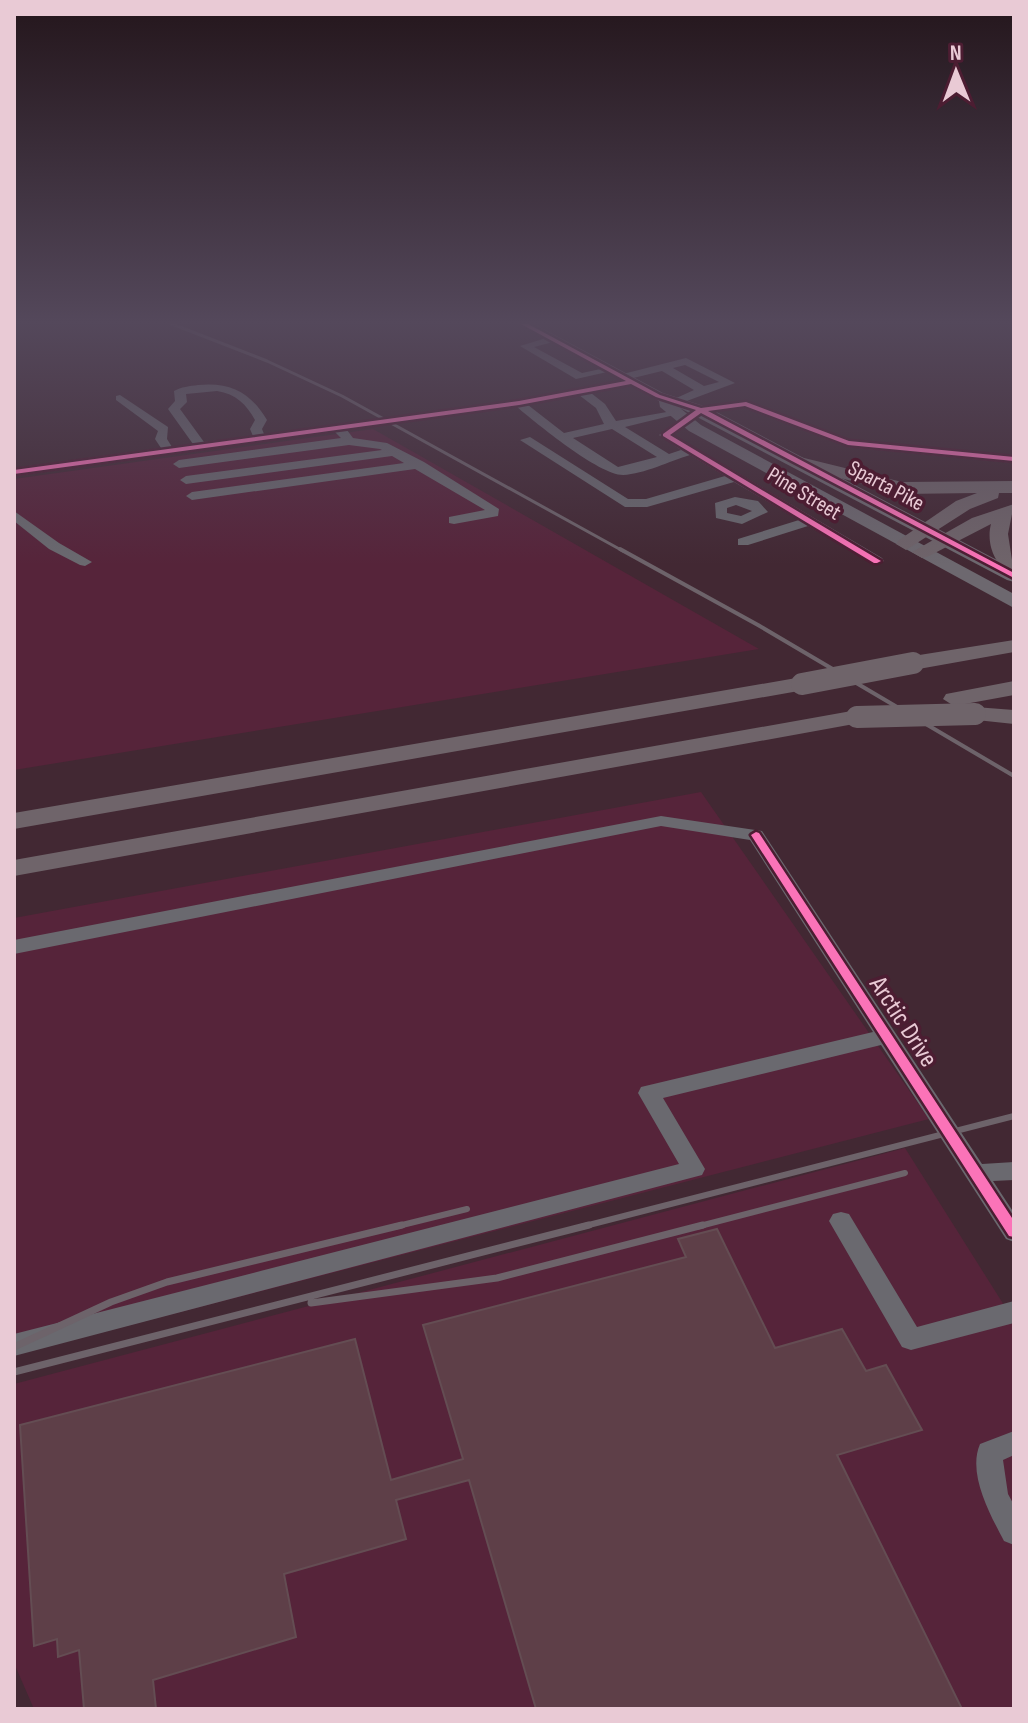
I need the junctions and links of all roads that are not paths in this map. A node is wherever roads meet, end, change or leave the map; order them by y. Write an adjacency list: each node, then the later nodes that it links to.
1 (129, 404): 22 (street)
2 (179, 404): 21 (street)
3 (249, 404): 17 (street)
4 (508, 404): 15 (street)
5 (521, 404): 18 (street)
6 (599, 404): 14 (street)
7 (669, 404): 12 (main road, Sparta Pike)
8 (687, 404): 12 (street)
9 (725, 404): 11 (street)
10 (737, 404): 27 (street)
11 (701, 410): 12 (main road, Sparta Pike); 29 (main road, Sparta Pike)
12 (679, 412): 14 (street); 23 (street, Pine Street); 46 (main road, Sparta Pike)
13 (309, 420): 16 (street)
14 (613, 425): 18 (street); 26 (street)
15 (337, 426): 16 (street); 20 (street)
16 (282, 434): 17 (street)
17 (259, 437): 21 (street)
18 (562, 437): 26 (street)
19 (526, 440): 33 (street)
20 (349, 441): 24 (street); 30 (street)
21 (200, 445): 22 (street)
22 (168, 450): 25 (street)
23 (691, 451): 26 (street); 33 (street, Pine Street)
24 (398, 452): 31 (street); 34 (street)
25 (119, 457): 28 (street); 32 (street)
26 (667, 458)
27 (1014, 459)
28 (14, 460)
29 (796, 461): 35 (highway); 43 (main road, Sparta Pike)
30 (179, 464)
31 (420, 465): 36 (street); 41 (street)
32 (14, 472)
33 (736, 477): 37 (street, Pine Street)
34 (186, 480)
35 (1014, 488): 43 (highway)
36 (192, 496)
37 (772, 498): 38 (street); 42 (street, Pine Street)
38 (753, 504)
39 (1011, 511): 44 (highway); 49 (highway)
40 (14, 515): 48 (street)
41 (454, 520)
42 (810, 521): 45 (street); 47 (street, Pine Street)
43 (928, 530): 44 (main road, Sparta Pike); 46 (highway)
44 (947, 539): 46 (highway); 50 (main road, Sparta Pike)
45 (743, 542)
46 (914, 548): 51 (main road, Sparta Pike)
47 (877, 561)
48 (85, 562)
49 (1014, 567)
50 (1014, 576)
51 (1014, 602)
52 (1014, 646): 56 (highway, bridge)
53 (1014, 688): 54 (highway, bridge)
54 (857, 717): 55 (highway, bridge); 57 (highway)
55 (1014, 717)
56 (14, 821)
57 (14, 868)
58 (14, 947): 59 (street, Arctic Drive)
59 (886, 1036): 61 (street, Arctic Drive); 65 (street)
60 (1014, 1171): 61 (street)
61 (975, 1173): 63 (street, Arctic Drive)
62 (841, 1221): 64 (street)
63 (1014, 1232)
64 (1014, 1312)
65 (14, 1345)
66 (1014, 1443): 67 (street)
67 (1014, 1532)

